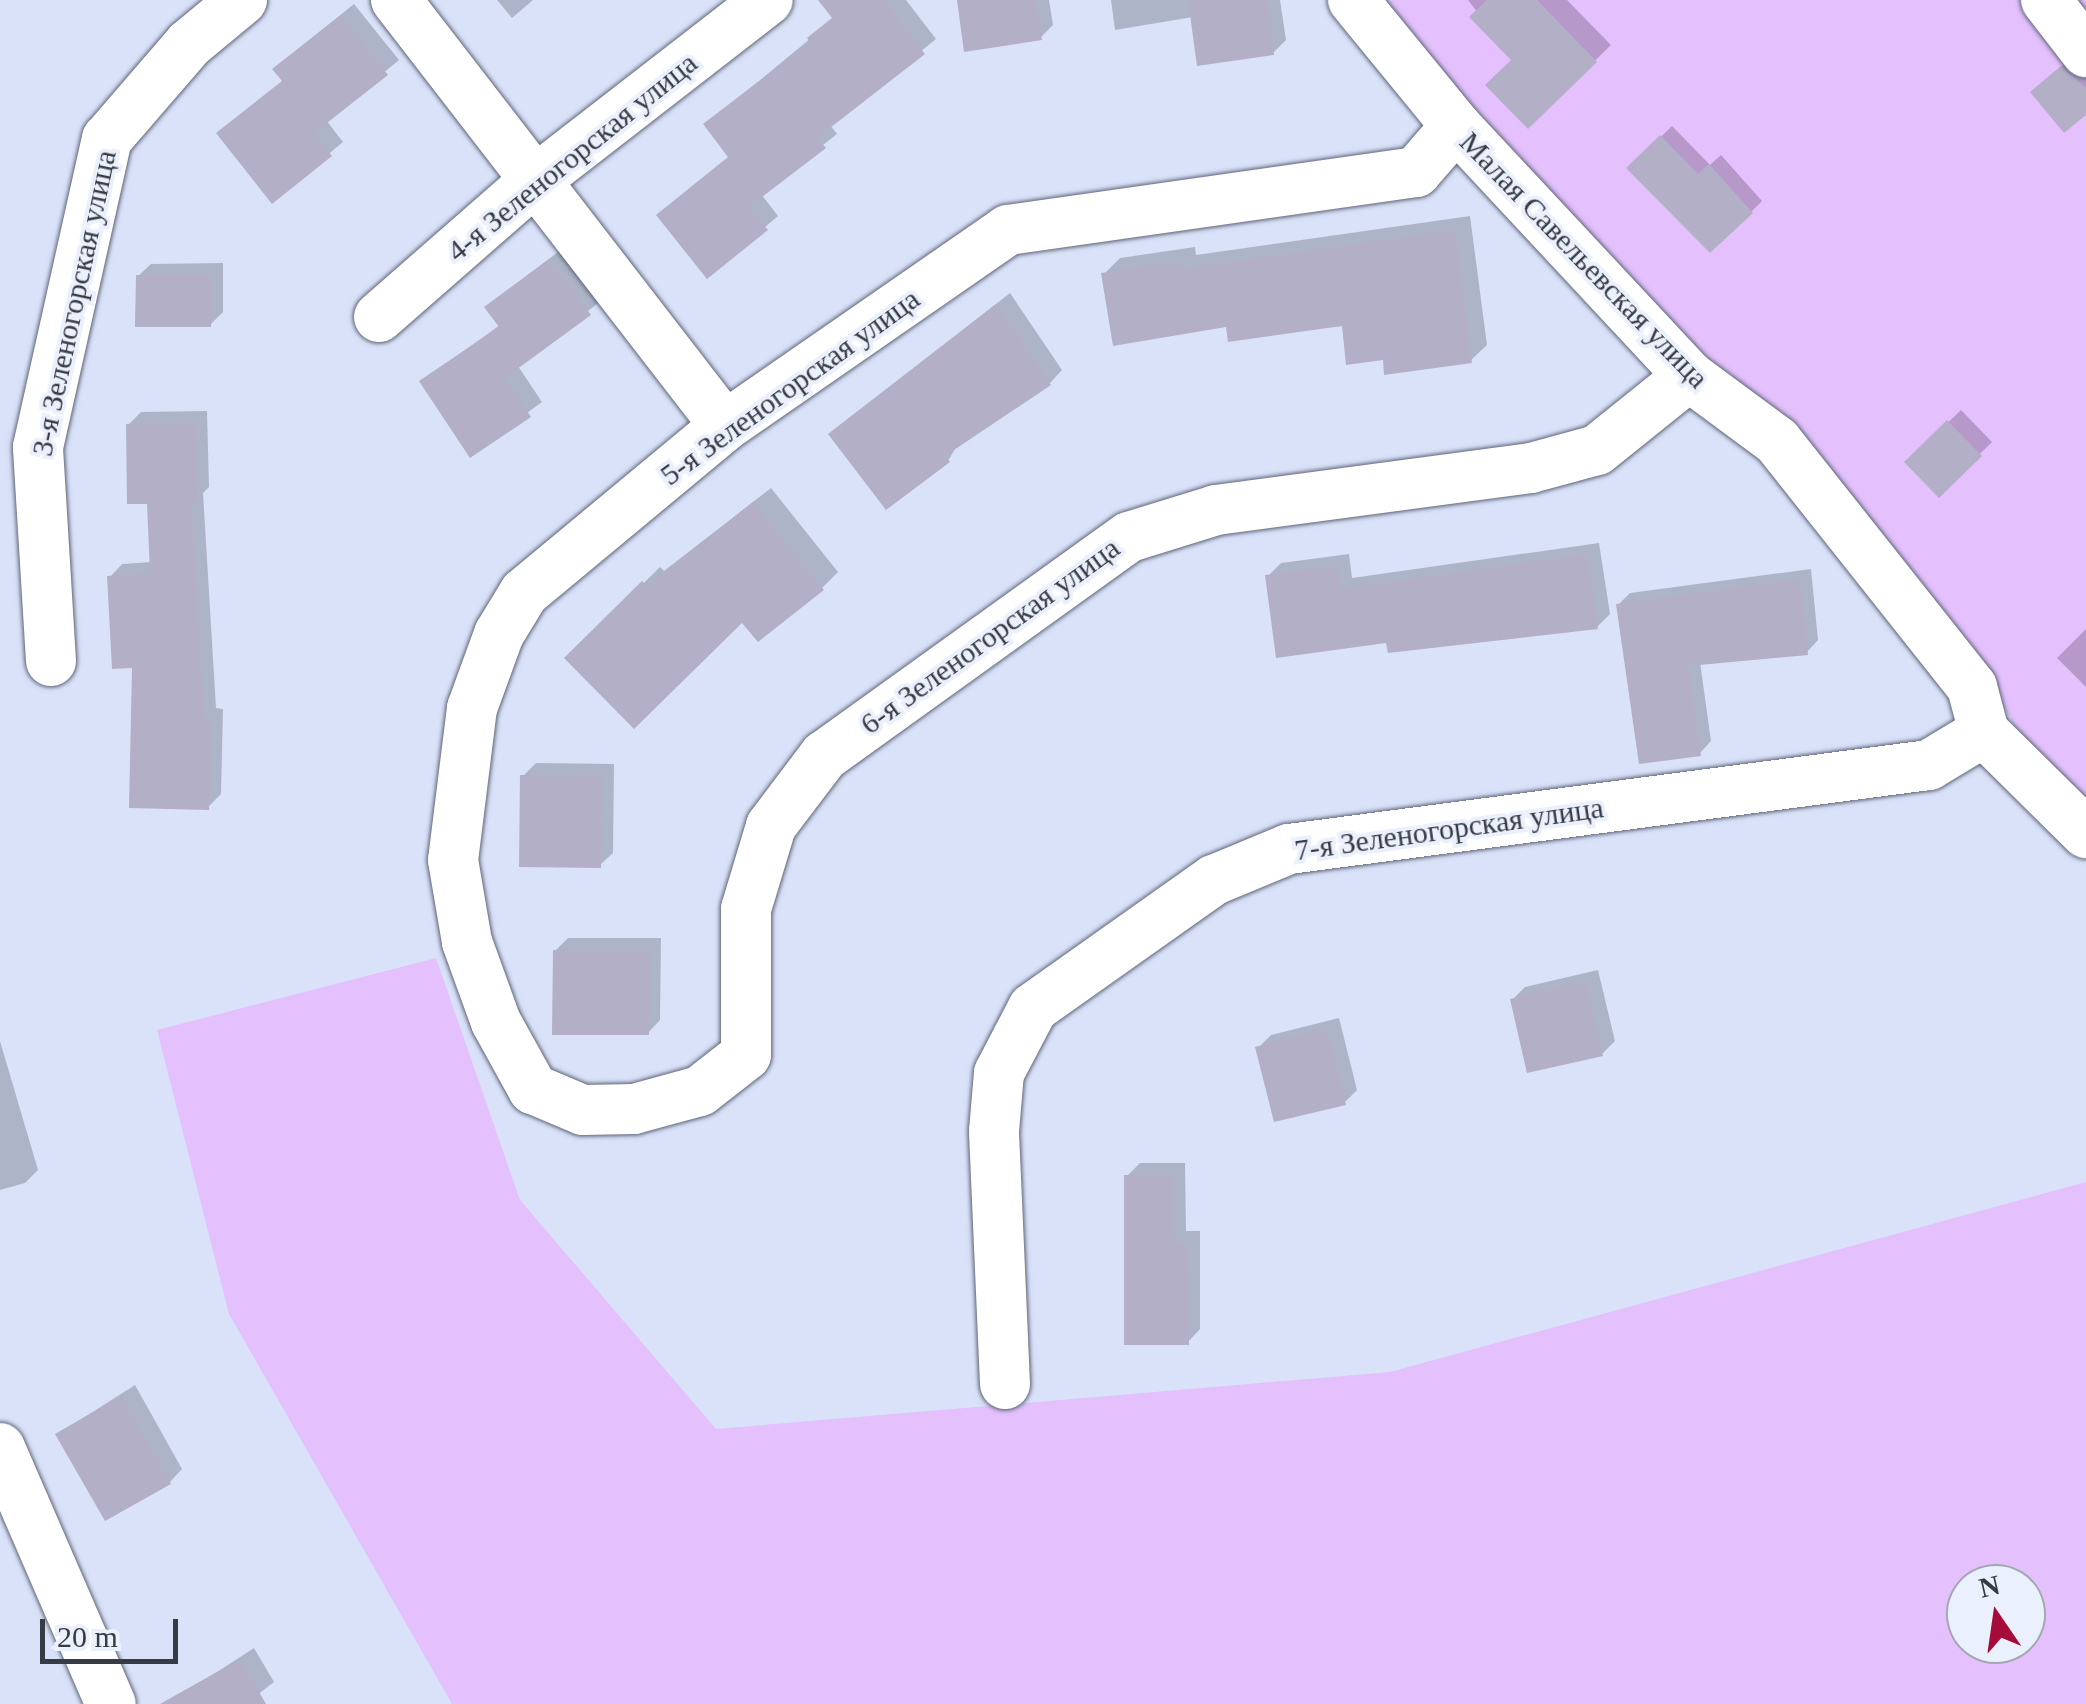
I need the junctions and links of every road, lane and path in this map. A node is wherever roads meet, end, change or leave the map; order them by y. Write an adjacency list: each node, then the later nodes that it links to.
1 (242, 0): 12 (street, 3-я Зеленогорская улица)
2 (396, 0): 8 (street)
3 (768, 0): 8 (street, 4-я Зеленогорская улица)
4 (1352, 0): 7 (street, Малая Савельевская улица)
5 (2046, 0): 6 (street)
6 (2086, 52)
7 (1456, 126): 10 (street, Малая Савельевская улица); 11 (street, 5-я Зеленогорская улица)
8 (533, 182): 9 (street, 4-я Зеленогорская улица); 11 (street)
9 (379, 318)
10 (1688, 376): 13 (street, Малая Савельевская улица); 15 (street, 6-я Зеленогорская улица)
11 (725, 426): 15 (street, 5-я Зеленогорская улица)
12 (51, 662)
13 (1984, 732): 14 (street, Малая Савельевская улица); 16 (street, 7-я Зеленогорская улица)
14 (2086, 833)
15 (533, 1089)
16 (1005, 1384)
17 (0, 1448): 18 (street)
18 (111, 1704)

